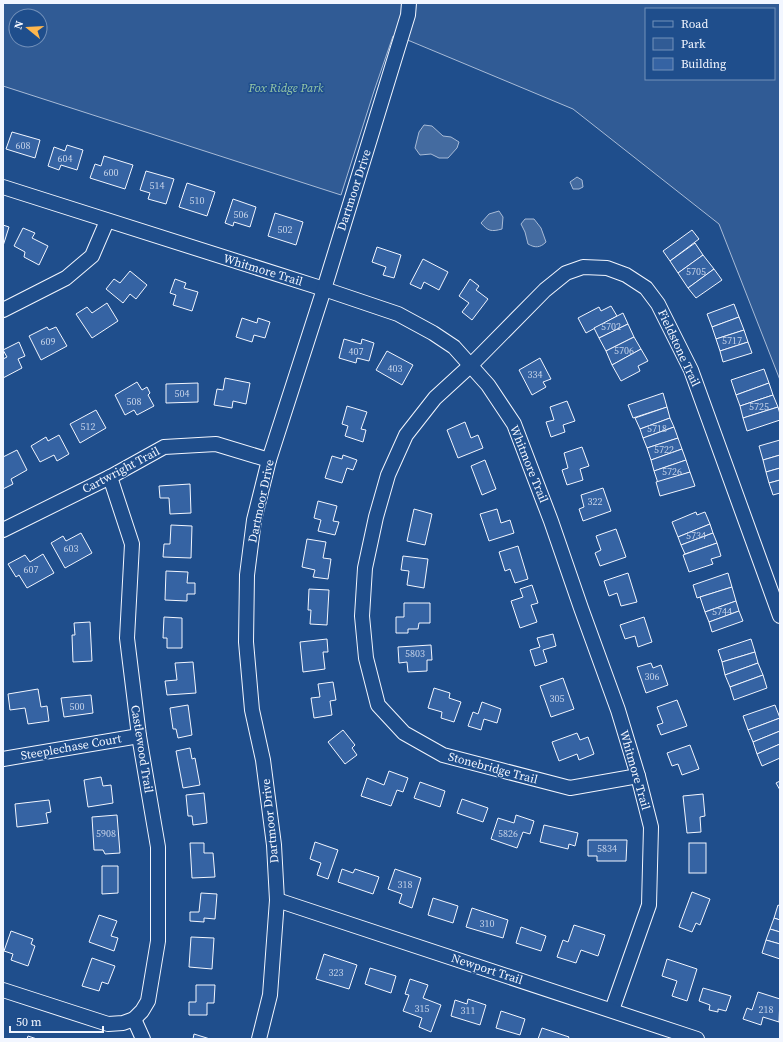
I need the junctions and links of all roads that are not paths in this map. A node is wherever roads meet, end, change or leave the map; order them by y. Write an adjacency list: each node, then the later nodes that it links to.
1 (409, 3): 4 (street, Dartmoor Drive)
2 (3, 187): 3 (street, Whitmore Trail)
3 (107, 221): 4 (street, Whitmore Trail); 5 (street)
4 (324, 289): 6 (street, Whitmore Trail); 7 (street, Dartmoor Drive)
5 (3, 310)
6 (471, 365): 10 (street, Fieldstone Trail); 13 (street, Whitmore Trail); 13 (street, Stonebridge Trail)
7 (269, 460): 8 (street, Cartwright Trail); 14 (street, Dartmoor Drive)
8 (110, 477): 9 (street, Cartwright Trail); 11 (street, Castlewood Trail)
9 (3, 530)
10 (780, 616)
11 (139, 736): 12 (street, Steeplechase Court); 17 (street, Castlewood Trail)
12 (3, 759)
13 (638, 776): 16 (street, Whitmore Trail)
14 (277, 900): 16 (street, Newport Trail); 19 (street, Dartmoor Drive)
15 (3, 990): 17 (street)
16 (612, 1010): 20 (street, Newport Trail)
17 (134, 1018): 18 (street)
18 (143, 1039)
19 (259, 1039)
20 (697, 1039)

